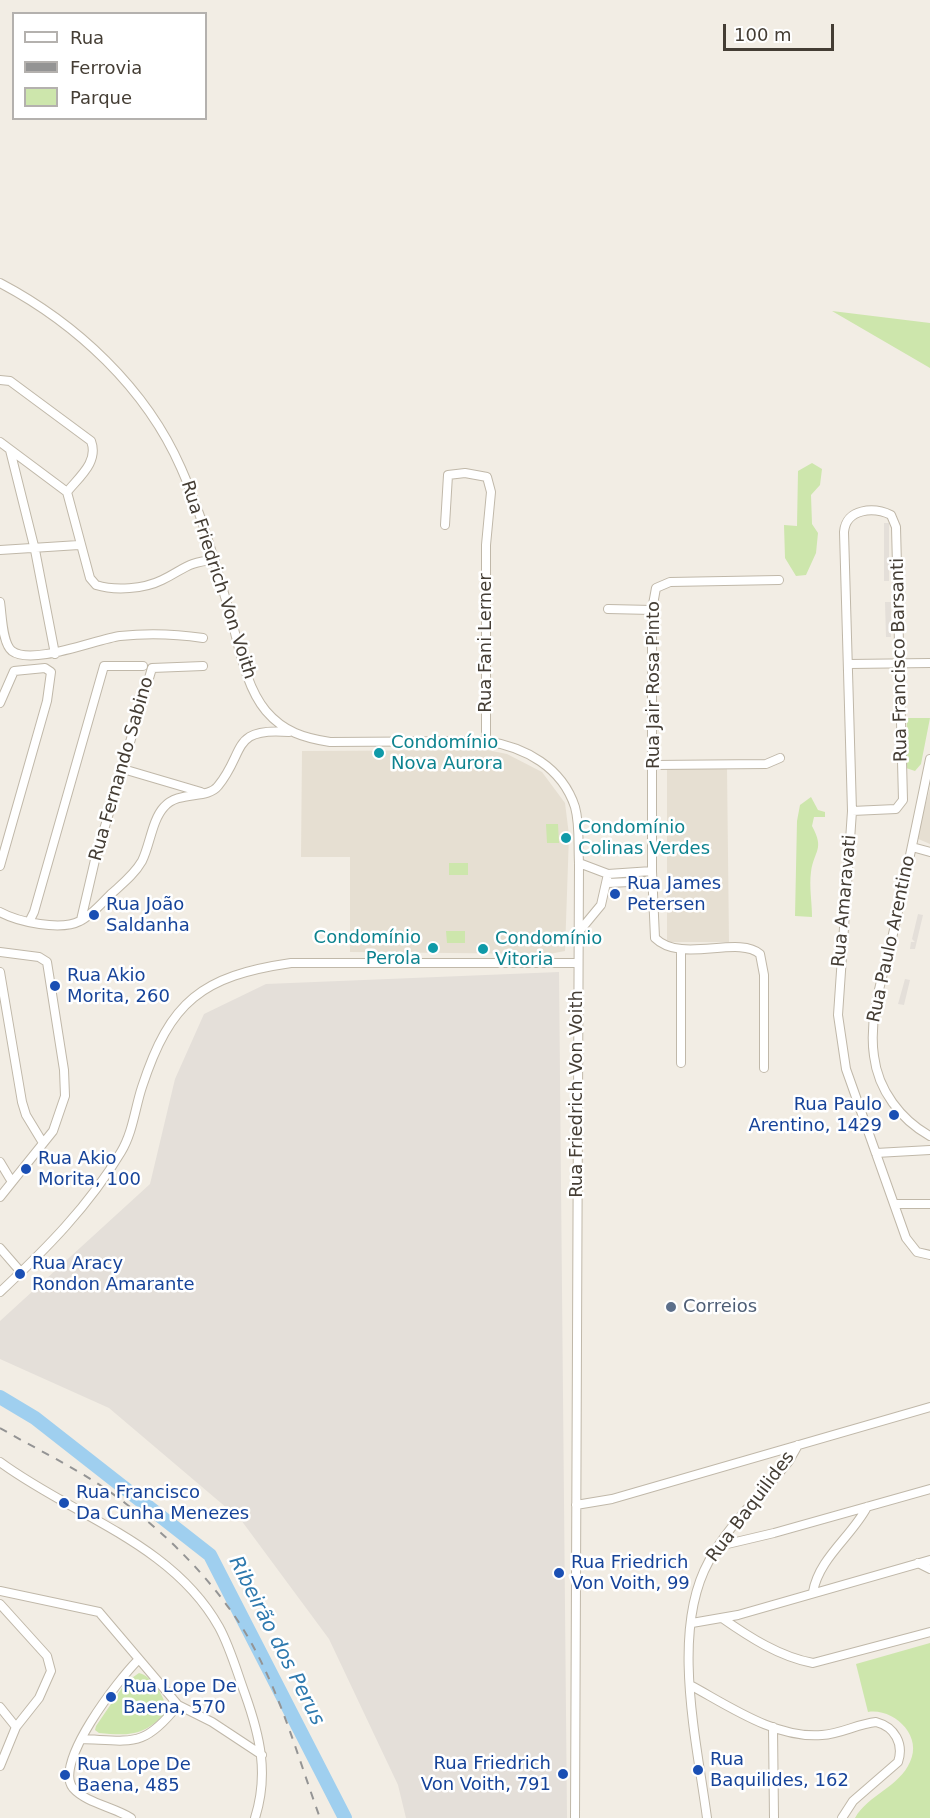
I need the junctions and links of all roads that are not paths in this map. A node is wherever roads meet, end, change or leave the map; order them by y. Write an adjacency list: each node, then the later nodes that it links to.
1 (0, 283): 11 (street, Rua Friedrich Von Voith)
2 (0, 380): 5 (street)
3 (0, 442): 4 (street)
4 (10, 450): 5 (street); 10 (street)
5 (67, 492): 8 (street)
6 (847, 521): 18 (street, Rua Francisco Barsanti); 20 (street, Rua Amaravati)
7 (445, 525): 25 (street, Rua Fani Lerner)
8 (80, 545): 10 (street); 11 (street)
9 (0, 550): 10 (street)
10 (35, 550): 17 (street)
11 (215, 560): 24 (street, Rua Friedrich Von Voith)
12 (779, 580): 15 (street, Rua Jair Rosa Pinto)
13 (0, 602): 17 (street)
14 (608, 609): 15 (street)
15 (652, 610): 28 (street, Rua Jair Rosa Pinto)
16 (203, 638): 17 (street)
17 (55, 654)
18 (900, 662): 19 (street); 20 (street); 31 (street, Rua Francisco Barsanti)
19 (930, 663)
20 (849, 664): 31 (street, Rua Amaravati)
21 (143, 666): 42 (street)
22 (203, 666): 29 (street, Rua Fernando Sabino)
23 (0, 703): 35 (street)
24 (290, 732): 25 (street, Rua Friedrich Von Voith); 30 (street)
25 (486, 741): 34 (street, Rua Friedrich Von Voith)
26 (780, 758): 28 (street)
27 (930, 759): 32 (street, Rua Paulo Arentino)
28 (654, 765): 36 (street, Rua Jair Rosa Pinto)
29 (123, 769): 30 (street); 41 (street, Rua Fernando Sabino)
30 (206, 793): 41 (street)
31 (852, 811): 54 (street, Rua Amaravati)
32 (912, 847): 33 (street); 51 (street, Rua Paulo Arentino)
33 (930, 852)
34 (579, 863): 37 (street); 43 (street, Rua Friedrich Von Voith)
35 (0, 866)
36 (652, 871): 37 (street); 38 (street, Rua Jair Rosa Pinto)
37 (608, 874): 39 (street)
38 (652, 881): 39 (street); 44 (street, Rua Jair Rosa Pinto)
39 (608, 883): 43 (street)
40 (0, 912): 42 (street)
41 (81, 921): 42 (street)
42 (29, 922)
43 (577, 934): 46 (street, Rua Friedrich Von Voith)
44 (681, 949): 49 (street); 50 (street)
45 (0, 952): 52 (street)
46 (577, 963): 62 (street); 68 (street, Rua Friedrich Von Voith)
47 (0, 972): 48 (street)
48 (2, 998): 52 (street)
49 (681, 1063)
50 (764, 1068)
51 (930, 1136)
52 (43, 1143): 56 (street)
53 (930, 1150): 54 (street)
54 (876, 1153): 58 (street, Rua Amaravati)
55 (0, 1162): 56 (street)
56 (12, 1182): 57 (street)
57 (0, 1197)
58 (894, 1204): 59 (street); 61 (street, Rua Amaravati)
59 (930, 1204)
60 (0, 1248): 62 (street)
61 (930, 1255)
62 (20, 1271): 63 (street)
63 (0, 1292)
64 (930, 1407): 65 (street)
65 (798, 1445): 68 (street); 70 (street, Rua Baquilides)
66 (0, 1462): 87 (street)
67 (930, 1489): 69 (street)
68 (576, 1505): 91 (street, Rua Friedrich Von Voith)
69 (867, 1507): 70 (street); 75 (street)
70 (719, 1545): 78 (street, Rua Baquilides)
71 (930, 1560): 72 (street)
72 (918, 1563): 73 (street); 75 (street)
73 (930, 1569)
74 (0, 1591): 80 (street)
75 (813, 1592): 77 (street)
76 (0, 1604): 84 (street)
77 (722, 1618): 78 (street); 79 (street)
78 (692, 1623): 81 (street, Rua Baquilides)
79 (930, 1632)
80 (138, 1660): 82 (street); 86 (street)
81 (690, 1685): 85 (street); 92 (street, Rua Baquilides)
82 (178, 1705): 86 (street); 87 (street)
83 (0, 1707): 84 (street)
84 (16, 1727): 88 (street)
85 (773, 1727): 93 (street); 94 (street)
86 (82, 1739): 89 (street)
87 (262, 1755): 90 (street)
88 (0, 1766)
89 (131, 1818)
90 (255, 1818)
91 (575, 1818)
92 (707, 1818)
93 (774, 1818)
94 (842, 1818)

